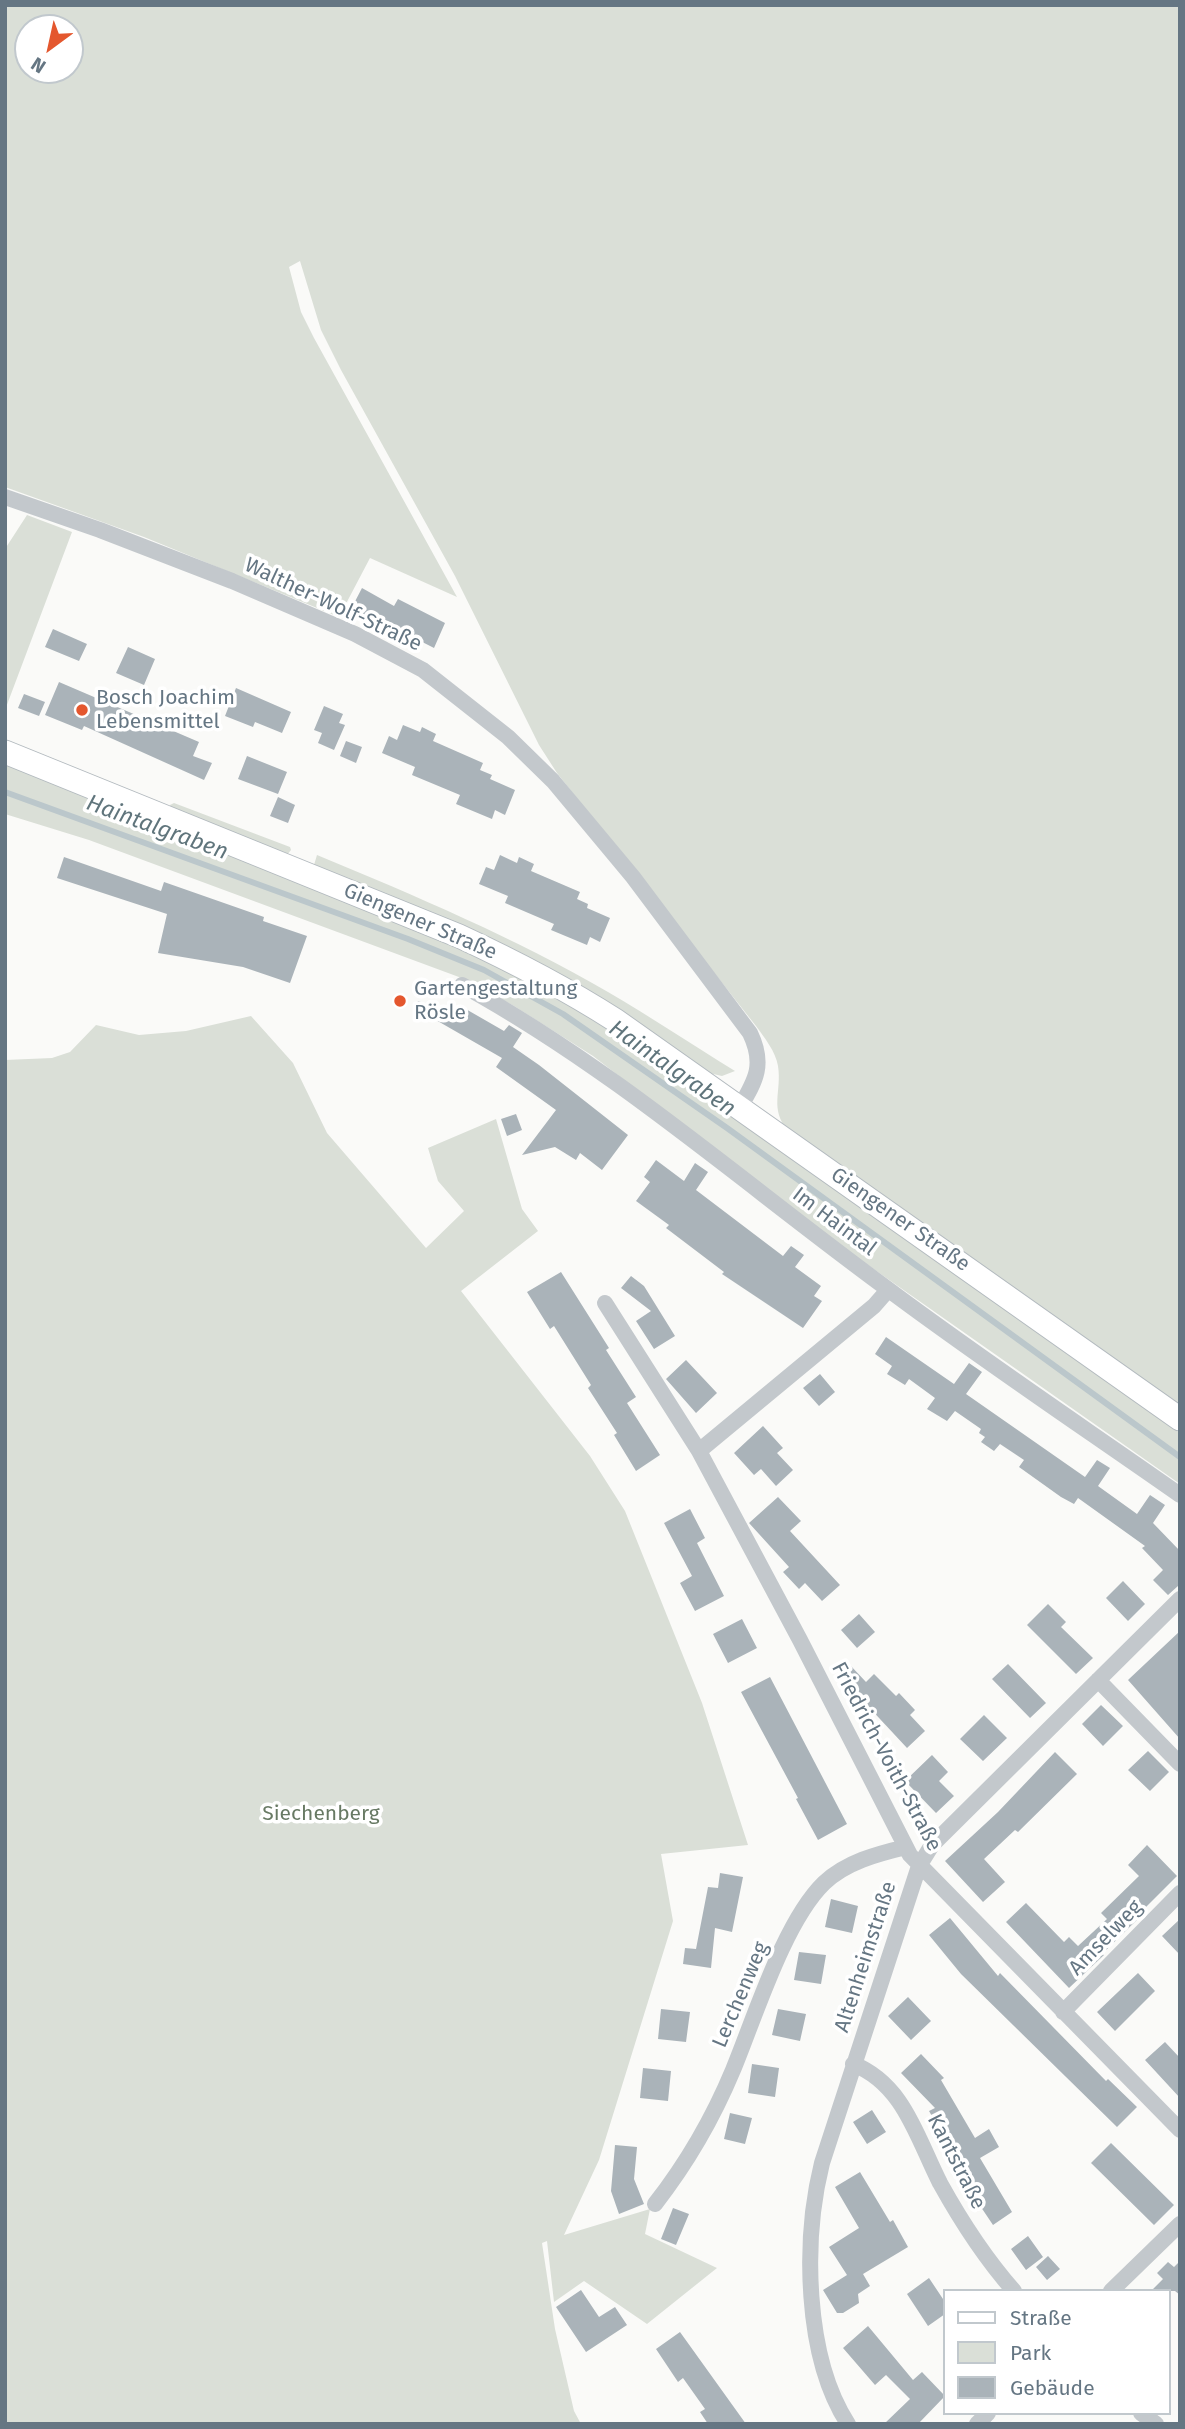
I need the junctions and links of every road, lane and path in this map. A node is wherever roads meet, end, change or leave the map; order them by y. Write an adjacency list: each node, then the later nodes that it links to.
1 (5, 497): 4 (street, Walther-Wolf-Straße)
2 (5, 752): 4 (main road, Giengener Straße)
3 (461, 985): 5 (street, Im Haintal)
4 (740, 1107): 7 (main road, Giengener Straße)
5 (888, 1290): 8 (street); 9 (street, Im Haintal)
6 (604, 1303): 8 (street, Friedrich-Voith-Straße)
7 (1180, 1419)
8 (699, 1451): 13 (street, Friedrich-Voith-Straße)
9 (1180, 1495)
10 (1180, 1599): 11 (street, Altenheimstraße)
11 (1098, 1680): 12 (street); 14 (street, Altenheimstraße)
12 (1180, 1764)
13 (906, 1847): 14 (street, Friedrich-Voith-Straße); 19 (street, Lerchenweg)
14 (919, 1866): 16 (street, Friedrich-Voith-Straße); 17 (street, Altenheimstraße)
15 (1180, 1893): 16 (street, Amselweg)
16 (1063, 2012): 18 (street, Friedrich-Voith-Straße)
17 (853, 2064): 21 (street, Kantstraße); 23 (street, Altenheimstraße)
18 (1180, 2130)
19 (655, 2204)
20 (1180, 2224): 22 (street)
21 (1012, 2289)
22 (1113, 2289)
23 (848, 2424)

